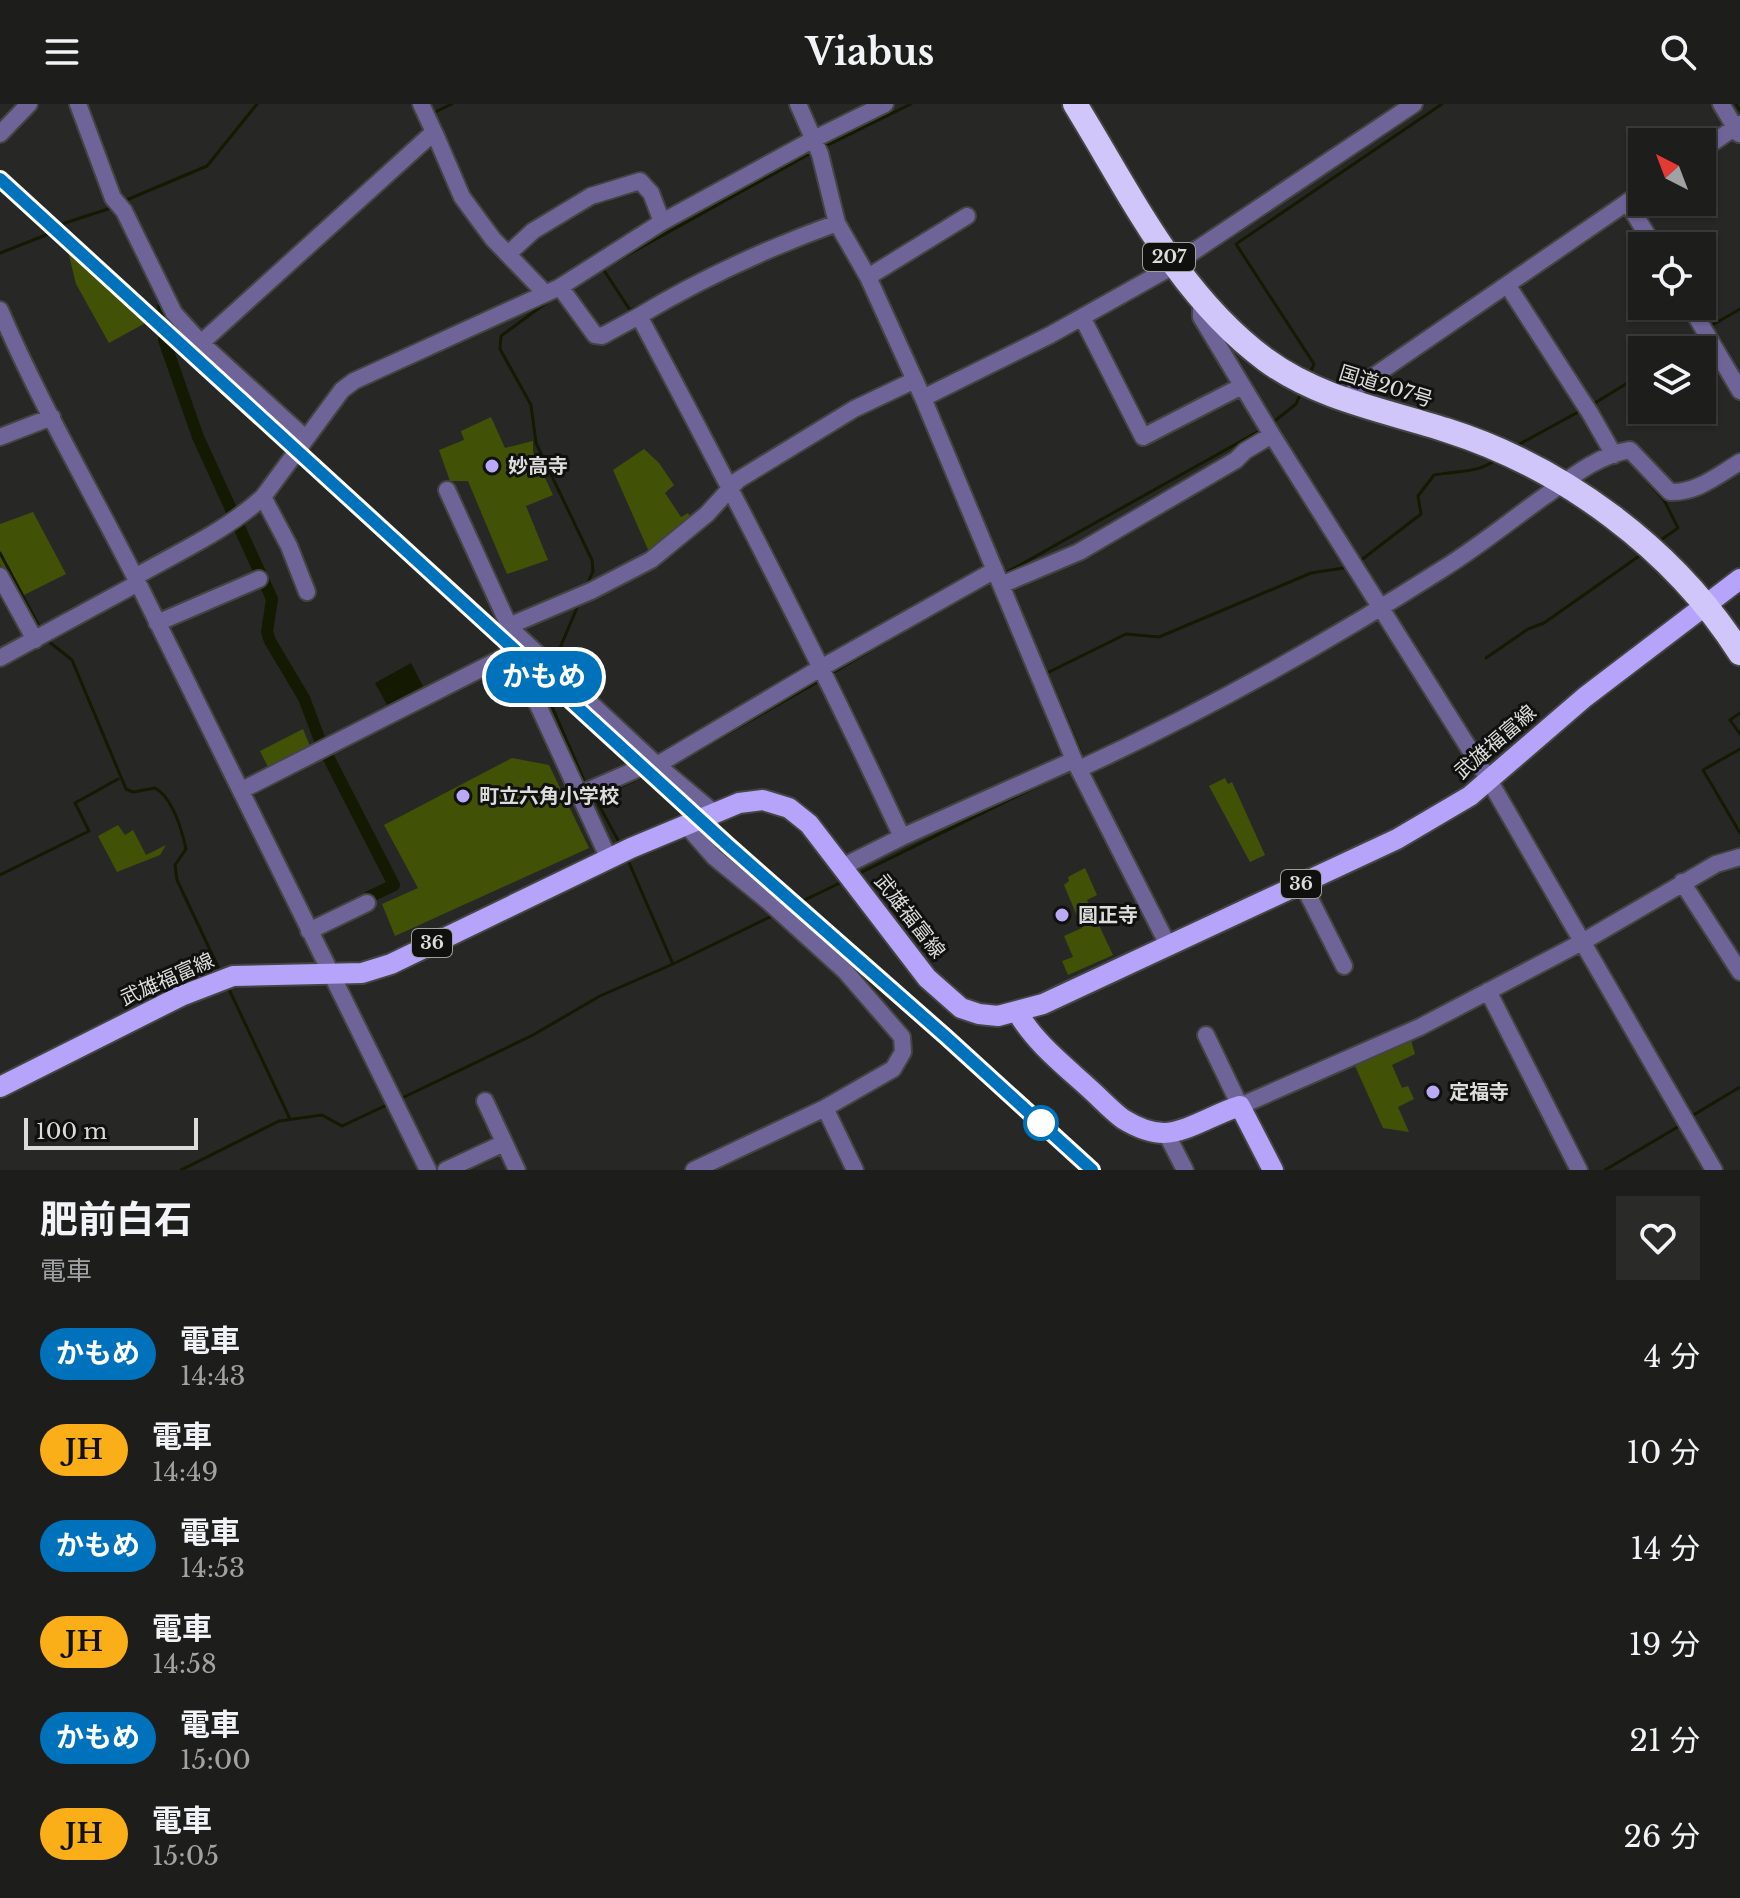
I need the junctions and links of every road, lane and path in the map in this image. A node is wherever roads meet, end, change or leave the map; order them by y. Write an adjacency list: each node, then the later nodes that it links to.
1 (29, 104): 10 (street)
2 (78, 104): 29 (street)
3 (798, 104): 13 (street)
4 (885, 104): 13 (street)
5 (1075, 104): 20 (highway, 国道207号 / 207)
6 (1414, 104): 20 (street)
7 (1721, 104): 9 (street)
8 (428, 106): 29 (street)
9 (1738, 129): 12 (street)
10 (0, 134)
11 (436, 138): 19 (street)
12 (1716, 142)
13 (817, 146): 16 (street); 17 (street)
14 (1627, 202): 18 (street); 22 (street)
15 (967, 216): 21 (street)
16 (662, 222): 19 (street); 23 (street)
17 (837, 223): 21 (street); 26 (street)
18 (1645, 232)
19 (511, 251): 23 (street)
20 (1173, 264): 24 (highway, 国道207号 / 207); 27 (street)
21 (868, 277): 30 (street)
22 (1508, 286): 34 (street); 39 (street)
23 (555, 292): 26 (street); 38 (street)
24 (1201, 301): 31 (street); 34 (highway, 国道207号 / 207)
25 (0, 310): 35 (street)
26 (643, 314): 42 (street)
27 (1082, 317): 31 (street); 33 (street)
28 (1698, 320): 32 (street)
29 (201, 343): 38 (street)
30 (915, 380): 33 (street); 42 (street)
31 (1242, 386): 36 (street)
32 (1740, 391)
33 (923, 398): 46 (street)
34 (1347, 402): 41 (highway, 国道207号 / 207)
35 (52, 417): 37 (street); 49 (street)
36 (1269, 429): 46 (street); 52 (street)
37 (0, 437)
38 (305, 438): 44 (street)
39 (1620, 453): 40 (street); 41 (street)
40 (1740, 462)
41 (1562, 483): 51 (highway, 国道207号 / 207); 52 (street)
42 (735, 489): 54 (street); 58 (street)
43 (447, 490): 54 (street)
44 (263, 497): 49 (street); 50 (street)
45 (0, 576): 55 (street)
46 (998, 577): 58 (street); 59 (street)
47 (259, 579): 53 (street)
48 (1740, 579): 51 (main road, 武雄福富線 / 36)
49 (136, 580): 53 (street); 55 (street)
50 (307, 592)
51 (1704, 604): 56 (highway, 国道207号 / 207); 62 (main road, 武雄福富線 / 36)
52 (1381, 608): 59 (street); 62 (street)
53 (157, 623): 63 (street)
54 (510, 628): 60 (street)
55 (35, 640): 57 (street)
56 (1740, 653)
57 (0, 658)
58 (822, 672): 60 (street); 67 (street)
59 (1076, 764): 67 (street); 76 (street)
60 (661, 769): 65 (street)
61 (635, 770): 64 (street)
62 (1489, 780): 72 (main road, 武雄福富線 / 36); 75 (street)
63 (242, 790): 64 (street); 74 (street)
64 (587, 791): 68 (street)
65 (713, 812): 66 (main road, 武雄福富線 / 36); 70 (main road, 武雄福富線 / 36)
66 (686, 825): 68 (main road, 武雄福富線 / 36); 86 (street)
67 (902, 837): 70 (street)
68 (619, 854): 79 (main road, 武雄福富線 / 36)
69 (1740, 857): 71 (street)
70 (846, 873): 81 (main road, 武雄福富線 / 36)
71 (1682, 882): 75 (street); 78 (street)
72 (1302, 883): 76 (main road, 武雄福富線 / 36); 77 (street)
73 (367, 903): 74 (street)
74 (306, 926): 79 (street)
75 (1585, 944): 80 (street); 97 (street)
76 (1168, 945): 81 (main road, 武雄福富線 / 36)
77 (1344, 966)
78 (1740, 972)
79 (332, 974): 83 (main road, 武雄福富線 / 36); 89 (street)
80 (1488, 991): 85 (street); 96 (street)
81 (1018, 1013): 87 (main road)
82 (1206, 1035): 85 (street)
83 (0, 1087)
84 (485, 1101): 88 (street)
85 (1240, 1106): 87 (main road); 95 (main road)
86 (825, 1108): 92 (street); 93 (street)
87 (1166, 1133): 94 (street)
88 (504, 1143): 90 (street); 91 (street)
89 (428, 1170)
90 (446, 1170)
91 (517, 1170)
92 (694, 1170)
93 (855, 1170)
94 (1185, 1170)
95 (1273, 1170)
96 (1579, 1170)
97 (1714, 1170)

